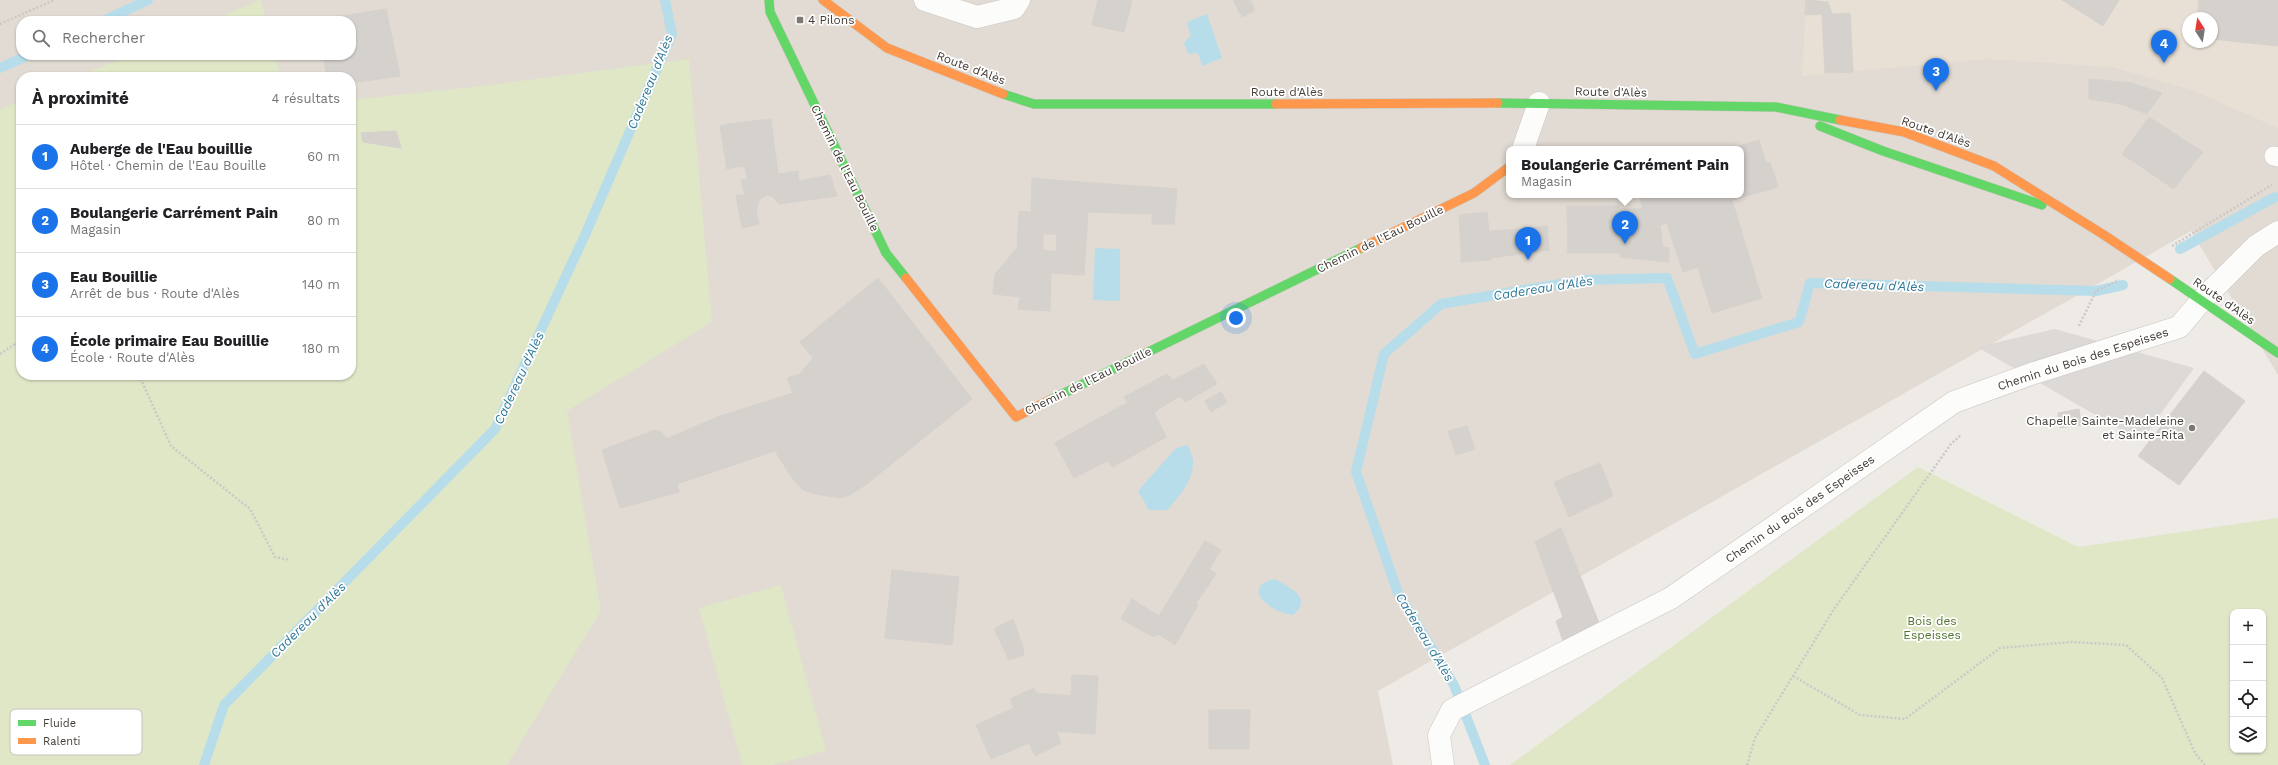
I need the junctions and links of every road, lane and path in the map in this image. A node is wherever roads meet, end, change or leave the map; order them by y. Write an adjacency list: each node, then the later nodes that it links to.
1 (54, 0): 6 (path)
2 (769, 0): 12 (main road, Chemin de l'Eau Bouille)
3 (823, 0): 9 (main road, Route d'Alès)
4 (925, 0): 5 (street)
5 (1019, 0)
6 (18, 16)
7 (16, 17): 8 (path)
8 (0, 24)
9 (1539, 103): 10 (main road, Route d'Alès); 11 (street)
10 (1776, 107): 14 (main road, Route d'Alès); 14 (main road, Route d'Alès)
11 (1524, 146)
12 (1506, 169)
13 (2278, 183): 16 (path)
14 (2074, 216): 18 (main road, Route d'Alès, bridge)
15 (2278, 232): 18 (street, Chemin du Bois des Espeisses)
16 (2180, 240)
17 (2122, 279): 22 (path)
18 (2202, 300): 20 (main road, Route d'Alès); 22 (street, Chemin du Bois des Espeisses)
19 (16, 343): 21 (path)
20 (2278, 353)
21 (0, 354)
22 (2076, 360): 27 (street, Chemin du Bois des Espeisses)
23 (141, 380): 25 (path)
24 (1963, 434): 26 (path)
25 (290, 560)
26 (1793, 676): 28 (path); 29 (path)
27 (1443, 765)
28 (1747, 765)
29 (2205, 765)

